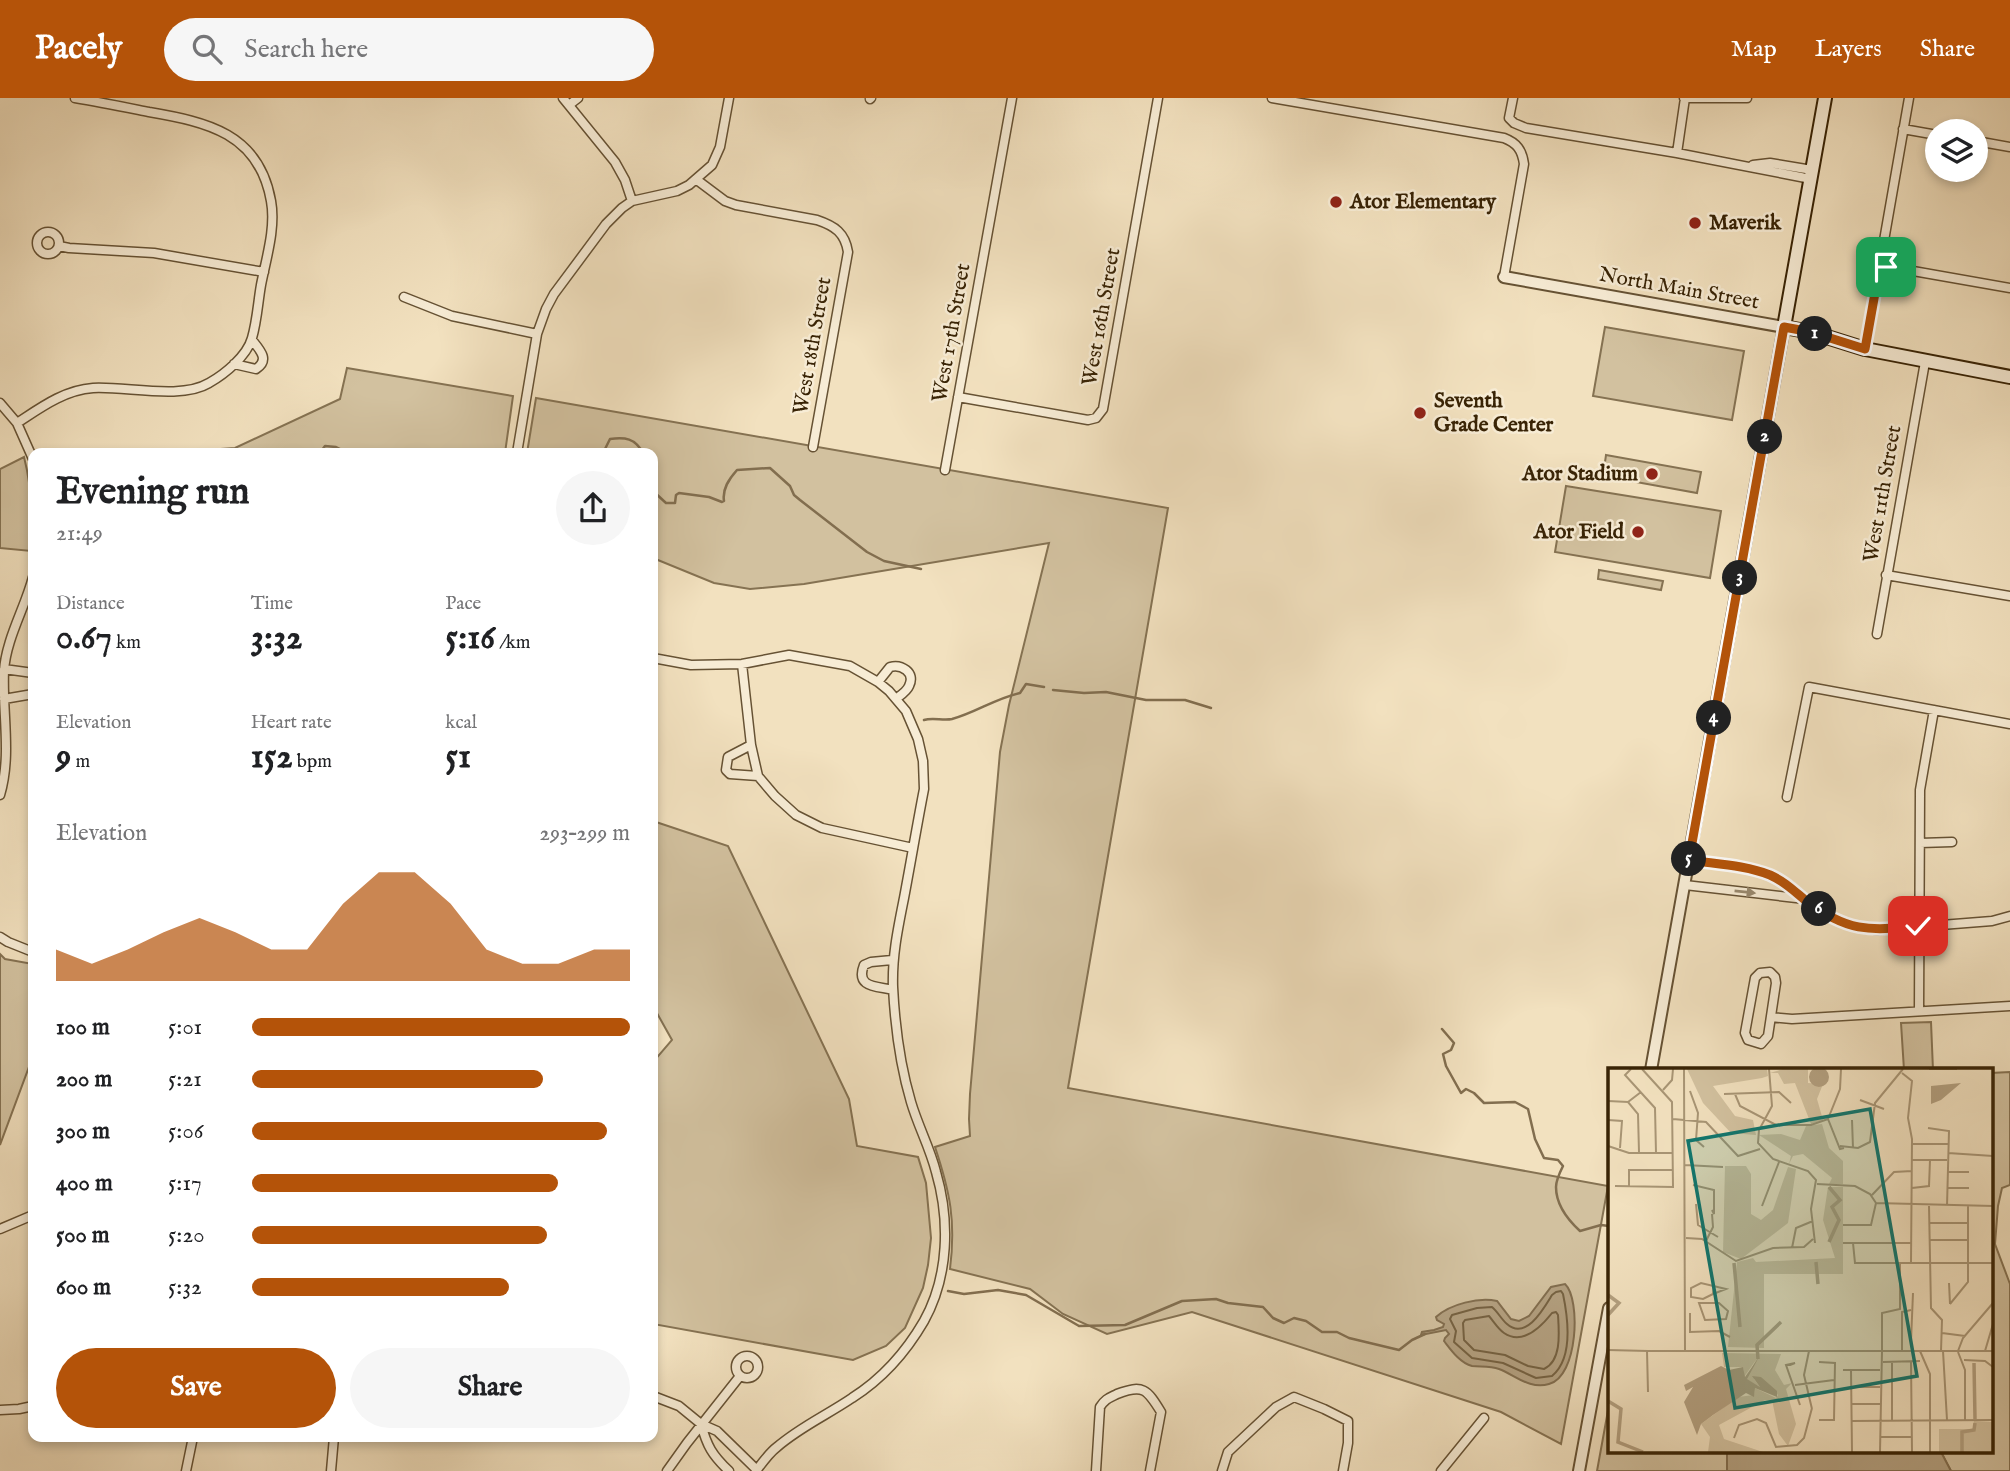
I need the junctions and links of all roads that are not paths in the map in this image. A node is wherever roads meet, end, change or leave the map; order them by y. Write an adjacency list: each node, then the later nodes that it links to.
1 (75, 98): 23 (street)
2 (578, 98): 12 (street)
3 (729, 98): 19 (street)
4 (1012, 98): 34 (street, West 17th Street)
5 (1158, 98): 34 (street, West 16th Street)
6 (1272, 98): 24 (street)
7 (1513, 98): 17 (street)
8 (1685, 98): 9 (street); 17 (street)
9 (1747, 98)
10 (1825, 98): 18 (main road)
11 (1909, 98): 13 (street)
12 (566, 102): 20 (street)
13 (1903, 129): 14 (street); 22 (street)
14 (1925, 133)
15 (1988, 143): 16 (street)
16 (2010, 147)
17 (1677, 153): 18 (street)
18 (1812, 174): 27 (main road)
19 (697, 180): 20 (street); 37 (street, West 18th Street)
20 (632, 201): 28 (street)
21 (59, 246): 23 (street)
22 (1880, 265): 25 (street); 30 (street)
23 (264, 272): 29 (street)
24 (1504, 278): 27 (street, North Main Street)
25 (2010, 288)
26 (404, 297): 28 (street)
27 (1784, 327): 30 (main road, North Main Street); 62 (street)
28 (537, 334): 39 (street)
29 (252, 340): 32 (street); 32 (street)
30 (1865, 349): 31 (main road, North Main Street)
31 (1925, 362): 33 (main road, North Main Street); 41 (street, West 11th Street)
32 (234, 364): 36 (street)
33 (2010, 377)
34 (958, 397): 40 (street, West 17th Street)
35 (0, 403): 36 (street)
36 (17, 424): 38 (street)
37 (813, 447)
38 (28, 448)
39 (518, 448)
40 (945, 470)
41 (1886, 575): 43 (street); 44 (street, West 11th Street)
42 (28, 592): 47 (street)
43 (2010, 594)
44 (1877, 634)
45 (658, 659): 46 (street)
46 (743, 664): 49 (street); 55 (street)
47 (4, 669): 48 (street); 52 (street)
48 (28, 672)
49 (878, 682): 51 (street); 51 (street)
50 (28, 695): 52 (street)
51 (897, 698): 61 (street)
52 (4, 699): 57 (street)
53 (1934, 710): 54 (street); 58 (street); 60 (street)
54 (2010, 724)
55 (751, 745): 56 (street); 56 (street)
56 (758, 776): 61 (street)
57 (0, 795)
58 (1787, 797)
59 (1952, 842): 60 (street)
60 (1920, 843): 66 (street)
61 (913, 848): 69 (street)
62 (1689, 860): 63 (street); 64 (street)
63 (1685, 885): 64 (street, one-way to 64); 74 (street)
64 (1805, 899): 66 (street)
65 (2010, 916): 66 (street)
66 (1918, 926): 72 (street)
67 (0, 937): 68 (street)
68 (28, 950)
69 (892, 960): 70 (street); 70 (street)
70 (893, 990): 86 (street)
71 (2010, 1006): 72 (street)
72 (1919, 1011): 73 (street)
73 (1771, 1017): 73 (street)
74 (1651, 1068)
75 (28, 1217): 76 (street)
76 (0, 1228)
77 (1608, 1313): 96 (street)
78 (740, 1376): 83 (street)
79 (658, 1398): 83 (street)
80 (28, 1408): 81 (street)
81 (0, 1410)
82 (1484, 1418): 95 (street)
83 (701, 1424): 86 (street); 90 (street); 91 (street)
84 (192, 1442): 88 (street)
85 (334, 1442): 89 (street)
86 (757, 1470)
87 (1098, 1470): 92 (street)
88 (186, 1471)
89 (331, 1471)
90 (667, 1471)
91 (729, 1471)
92 (1150, 1471)
93 (1222, 1471): 94 (street)
94 (1343, 1471)
95 (1441, 1471)
96 (1579, 1471)

